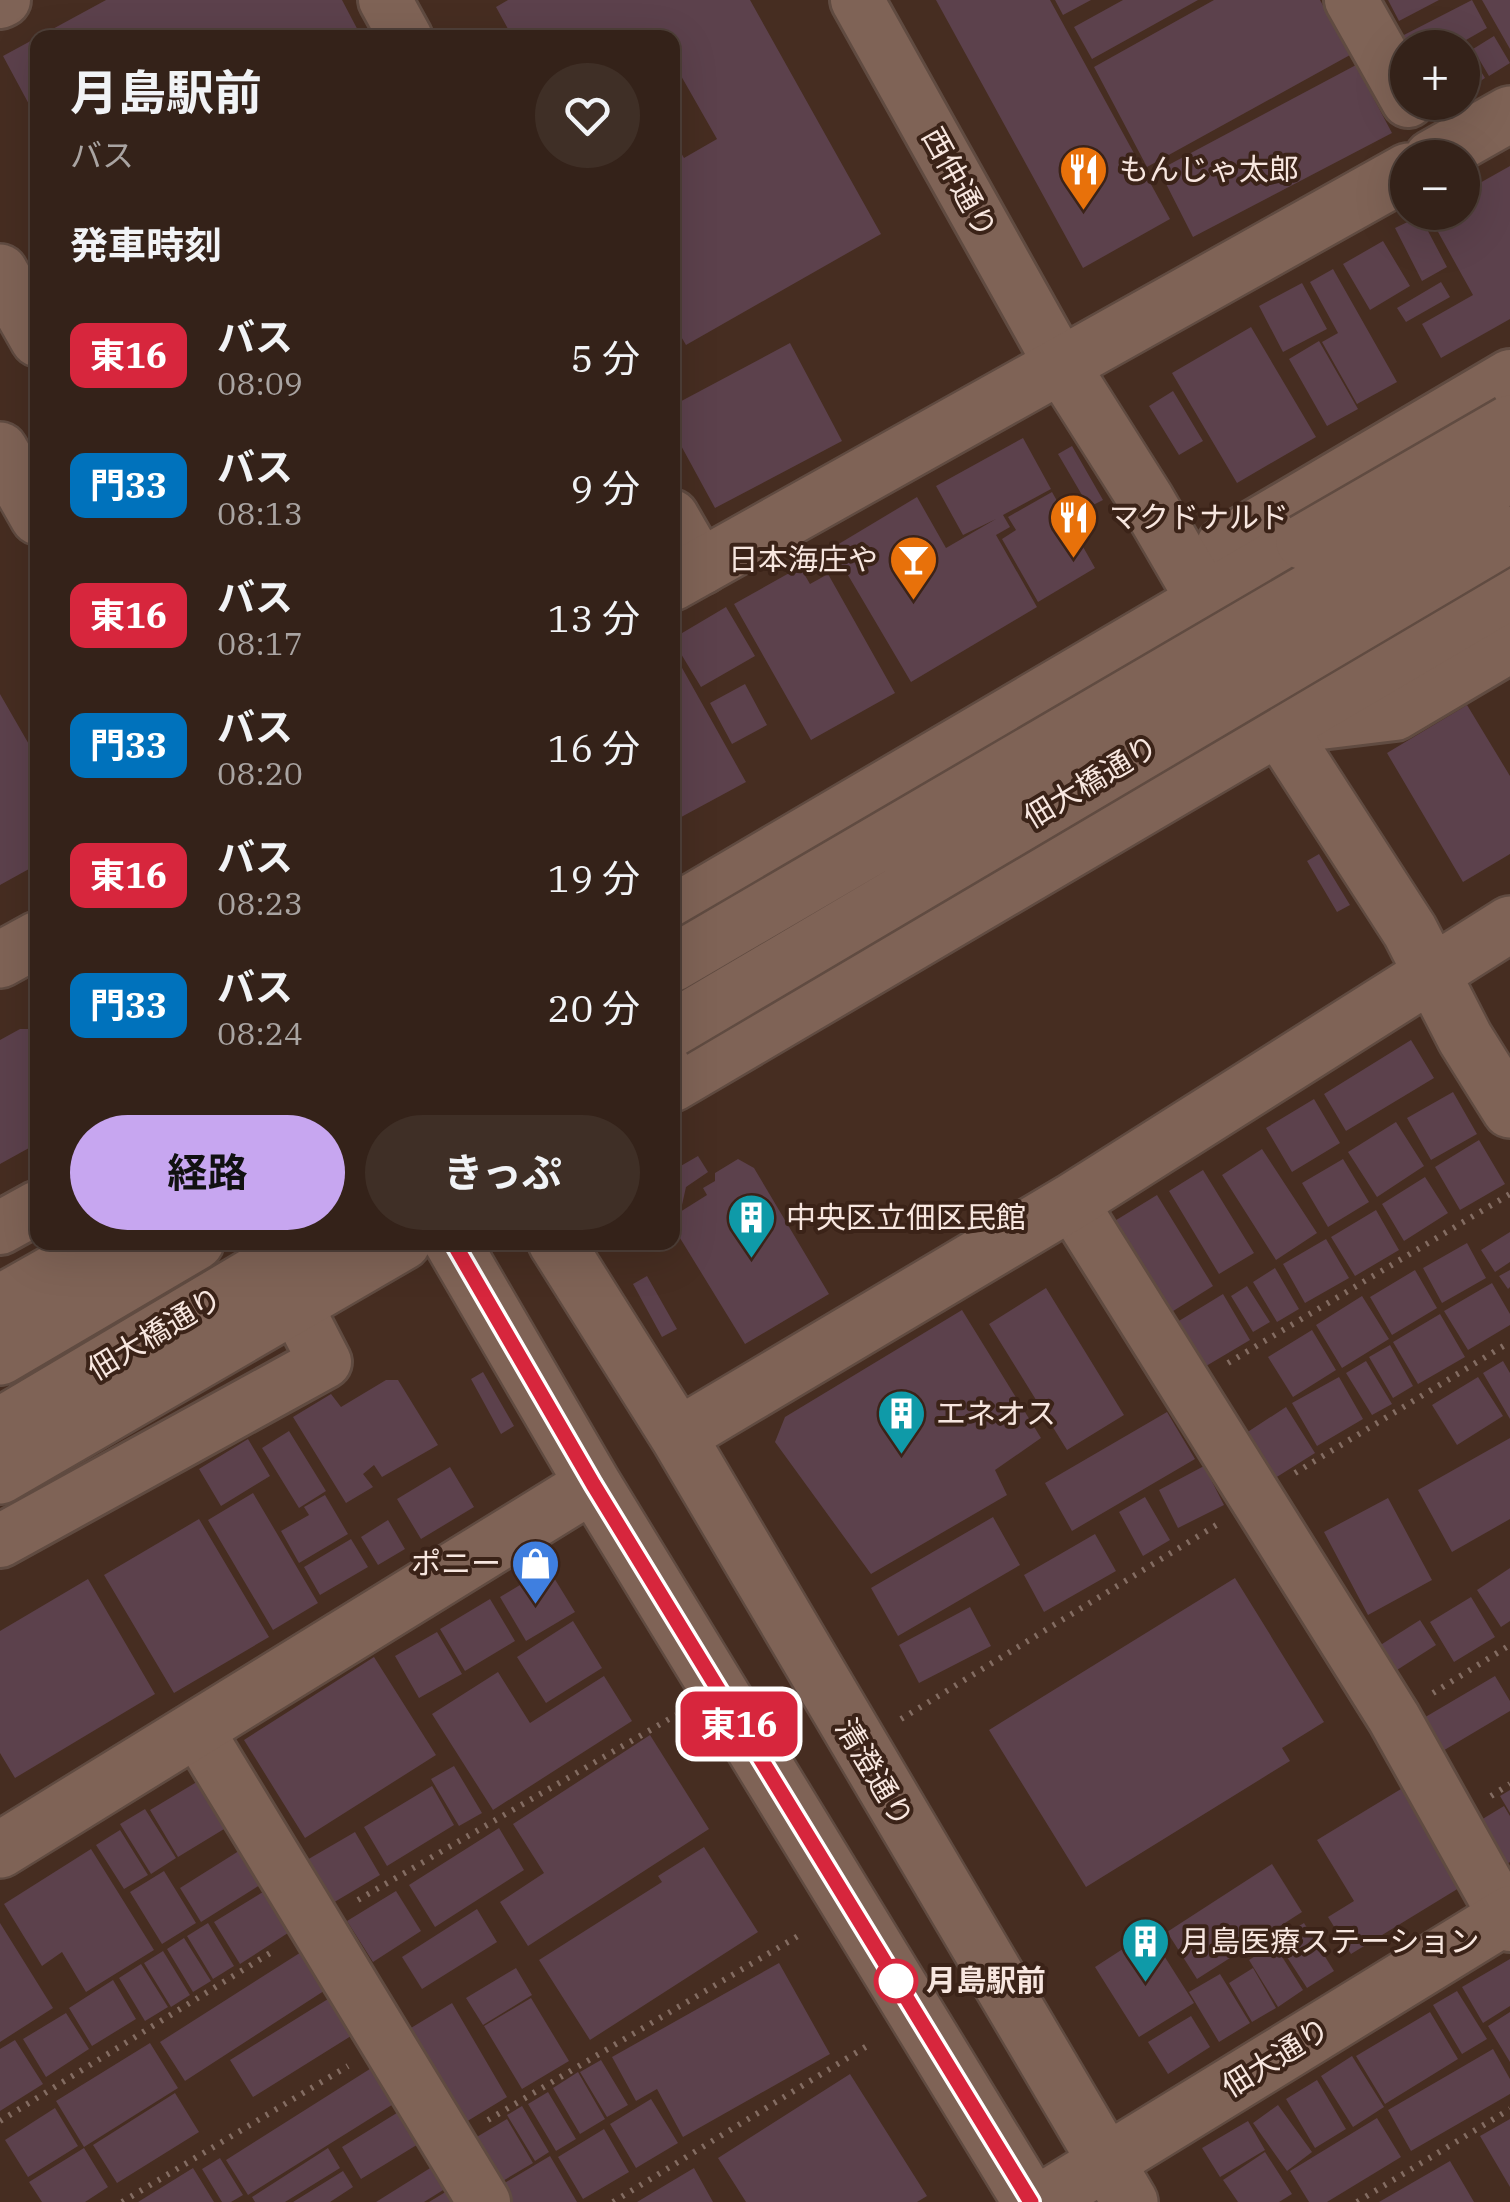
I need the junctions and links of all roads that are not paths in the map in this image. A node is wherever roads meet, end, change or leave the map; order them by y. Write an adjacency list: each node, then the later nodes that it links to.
1 (385, 0): 4 (street)
2 (857, 0): 11 (street, 西仲通り)
3 (1351, 0): 5 (street)
4 (402, 30)
5 (1390, 70)
6 (1510, 114): 7 (main road)
7 (1464, 140)
8 (1390, 181): 11 (main road)
9 (0, 272): 10 (main road)
10 (30, 325)
11 (1061, 365): 19 (main road); 21 (main road)
12 (1510, 376): 21 (street)
13 (1510, 423): 21 (main road, bridge)
14 (0, 450): 16 (main road)
15 (1510, 474): 27 (main road, 佃大橋通り, bridge)
16 (30, 503)
17 (1510, 534): 30 (main road, 佃大橋通り, bridge)
18 (680, 548): 19 (street)
19 (687, 576)
20 (1510, 591): 23 (main road)
21 (1205, 601): 23 (main road); 24 (main road)
22 (1510, 646): 23 (street)
23 (1279, 728): 29 (main road); 31 (main road)
24 (680, 909)
25 (1510, 924): 29 (main road)
26 (30, 944): 28 (main road)
27 (680, 959)
28 (0, 960)
29 (1430, 974): 32 (main road); 33 (main road)
30 (680, 1024)
31 (680, 1079)
32 (1510, 1110)
33 (1070, 1202): 46 (main road); 52 (street)
34 (30, 1211): 35 (street)
35 (0, 1228)
36 (94, 1250): 42 (main road)
37 (182, 1250): 44 (main road, 佃大橋通り)
38 (297, 1250): 45 (main road, 佃大橋通り)
39 (390, 1250): 43 (main road)
40 (457, 1250): 48 (main road)
41 (561, 1250): 46 (main road, 清澄通り)
42 (0, 1303)
43 (296, 1306): 47 (main road); 49 (street)
44 (0, 1357)
45 (0, 1426)
46 (678, 1436): 53 (main road, 清澄通り)
47 (0, 1476)
48 (593, 1484): 50 (main road); 55 (main road)
49 (0, 1541)
50 (197, 1730): 51 (main road); 54 (street)
51 (0, 1850)
52 (1508, 1918): 53 (main road, 佃大通り)
53 (1118, 2182): 56 (main road, 佃大通り)
54 (484, 2202)
55 (1031, 2202)
56 (1041, 2202)

